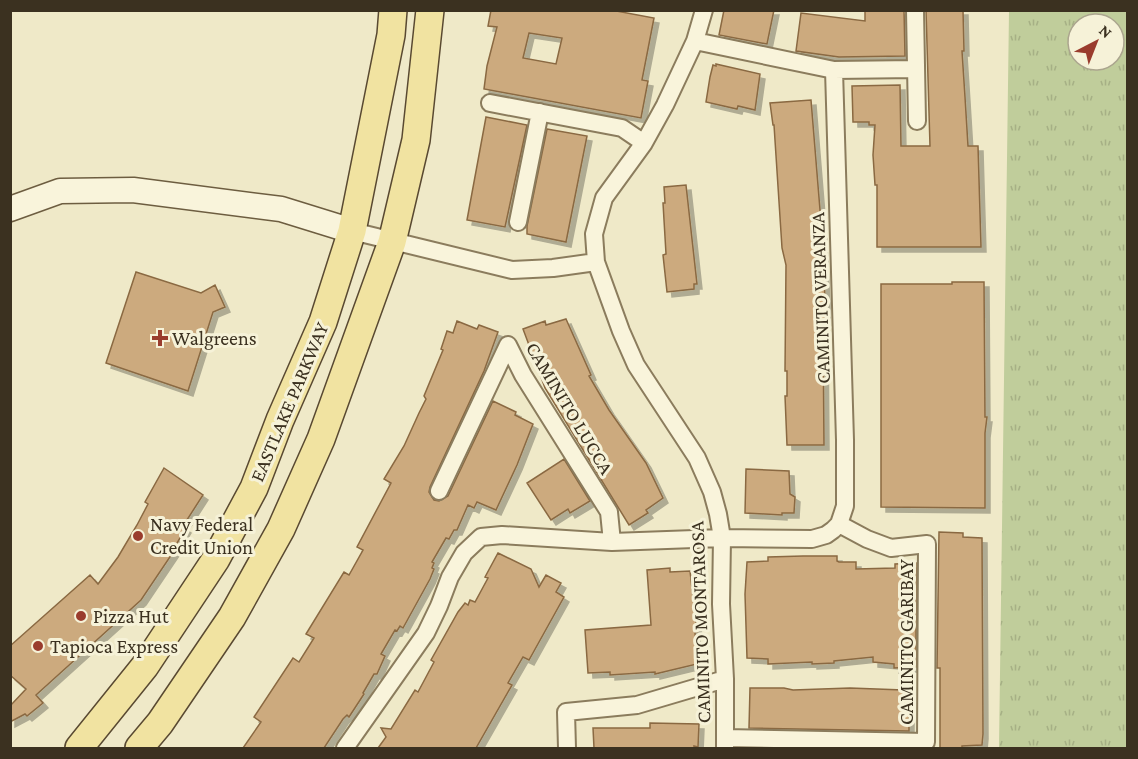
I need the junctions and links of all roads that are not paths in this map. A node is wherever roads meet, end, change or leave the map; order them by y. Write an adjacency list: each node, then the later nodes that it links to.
1 (393, 10): 14 (main road, EASTLAKE PARKWAY)
2 (430, 10): 15 (main road, EASTLAKE PARKWAY)
3 (915, 10): 6 (street)
4 (699, 11): 5 (street, CAMINITO MONTAROSA)
5 (695, 41): 7 (street); 11 (street, CAMINITO MONTAROSA)
6 (916, 69): 7 (street); 10 (street)
7 (834, 70): 18 (street, CAMINITO VERANZA)
8 (490, 104): 9 (street)
9 (540, 112): 11 (street); 13 (street)
10 (917, 121)
11 (644, 143): 16 (street, CAMINITO MONTAROSA)
12 (10, 209): 14 (street)
13 (518, 222)
14 (352, 231): 15 (street); 23 (main road, EASTLAKE PARKWAY)
15 (392, 242): 16 (street); 24 (main road, EASTLAKE PARKWAY)
16 (596, 261): 19 (street, CAMINITO MONTAROSA)
17 (439, 491): 20 (street, CAMINITO LUCCA)
18 (839, 524): 19 (street); 22 (street, CAMINITO GARIBAY)
19 (722, 538): 20 (street); 21 (street, CAMINITO MONTAROSA)
20 (612, 542): 25 (street)
21 (725, 679): 22 (street, CAMINITO MONTAROSA); 26 (street)
22 (725, 743)
23 (79, 748)
24 (139, 748)
25 (345, 748)
26 (567, 748)

